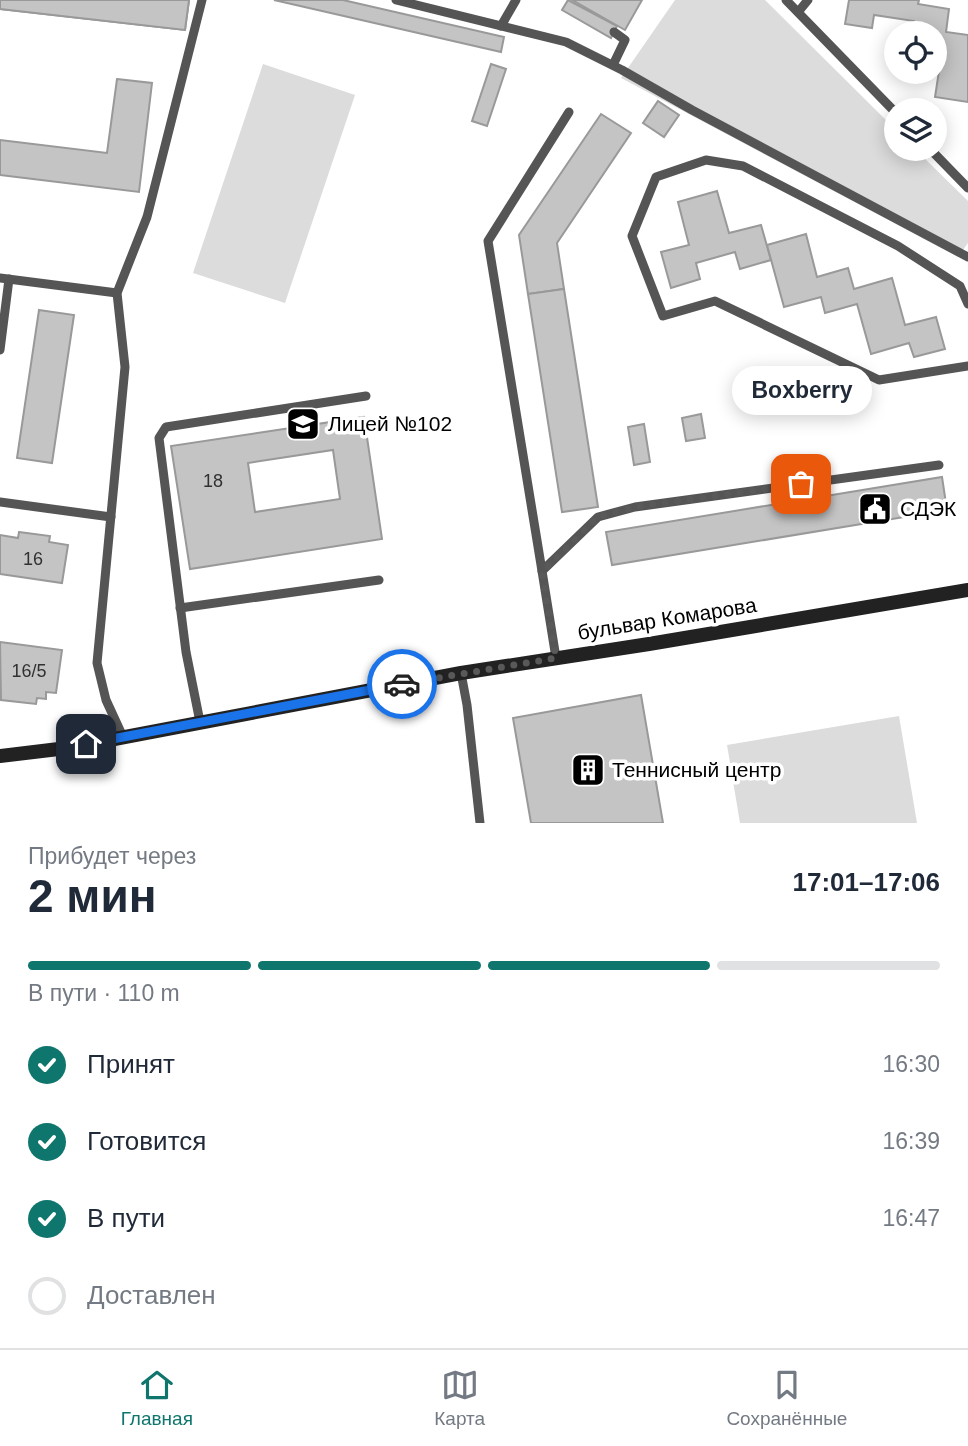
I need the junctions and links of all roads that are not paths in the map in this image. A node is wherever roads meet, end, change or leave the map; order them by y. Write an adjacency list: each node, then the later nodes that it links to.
1 (202, 0): 16 (lane)
2 (396, 0): 7 (lane)
3 (516, 0): 7 (lane)
4 (786, 0): 6 (lane)
5 (808, 0): 6 (lane)
6 (799, 10): 10 (lane)
7 (501, 26): 9 (lane)
8 (614, 32): 9 (lane)
9 (613, 65): 14 (lane)
10 (884, 100)
11 (569, 112): 24 (lane)
12 (942, 161): 13 (lane)
13 (968, 188)
14 (968, 257)
15 (5, 279): 16 (lane); 18 (lane)
16 (117, 293): 23 (lane)
17 (968, 304): 19 (lane)
18 (0, 350)
19 (968, 366)
20 (366, 396): 27 (lane)
21 (939, 465): 24 (lane)
22 (0, 502): 23 (lane)
23 (111, 517): 31 (lane)
24 (542, 572): 28 (lane)
25 (379, 579): 27 (lane)
26 (968, 590): 28 (street, бульвар Комарова)
27 (180, 608): 30 (lane)
28 (556, 658): 29 (street, бульвар Комарова)
29 (461, 673): 30 (street, бульвар Комарова); 33 (lane)
30 (200, 722): 31 (street, бульвар Комарова)
31 (123, 737): 32 (street, бульвар Комарова)
32 (0, 756)
33 (480, 823)

